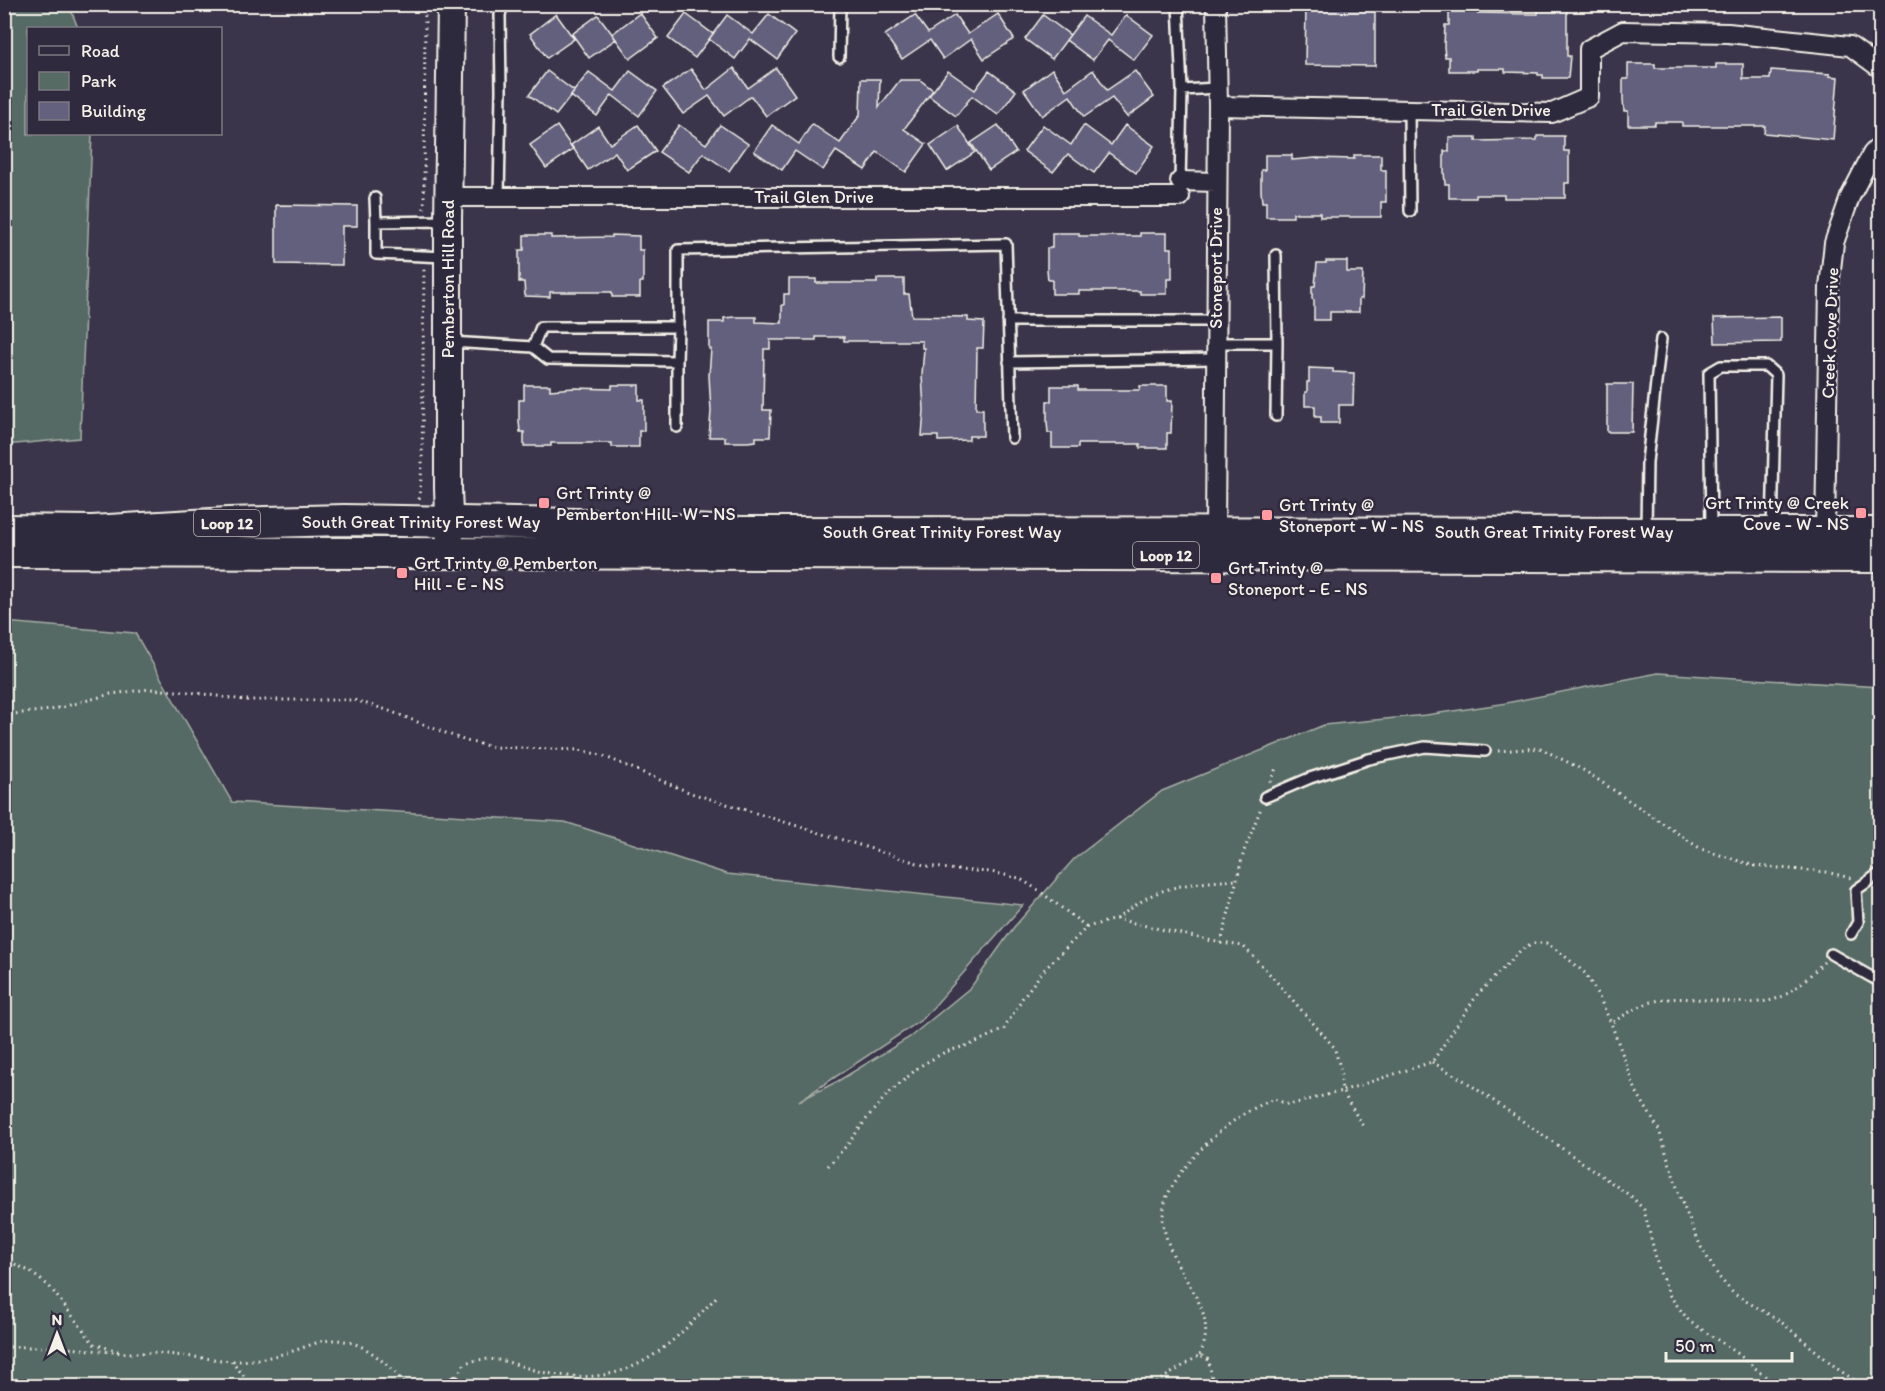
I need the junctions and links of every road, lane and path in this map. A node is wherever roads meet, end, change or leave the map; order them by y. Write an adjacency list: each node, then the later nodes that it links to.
1 (451, 4): 17 (street, Pemberton Hill Road)
2 (503, 4): 15 (lane)
3 (840, 4): 6 (lane)
4 (1178, 4): 9 (lane)
5 (1216, 4): 8 (street, Stoneport Drive)
6 (839, 57)
7 (1881, 68): 11 (street, Trail Glen Drive)
8 (1217, 88): 9 (lane); 10 (street, Stoneport Drive)
9 (1182, 90): 14 (lane)
10 (1218, 106): 11 (street, Trail Glen Drive); 13 (street, Stoneport Drive)
11 (1409, 110): 18 (lane)
12 (1881, 144): 41 (street, Creek Cove Drive)
13 (1217, 182): 14 (street, Trail Glen Drive); 23 (street, Stoneport Drive)
14 (1180, 189): 15 (street, Trail Glen Drive)
15 (499, 197): 17 (street, Trail Glen Drive)
16 (375, 198): 19 (lane)
17 (448, 209): 19 (lane); 21 (street, Pemberton Hill Road)
18 (1410, 211)
19 (376, 222): 21 (lane)
20 (1276, 255): 27 (lane)
21 (448, 257): 26 (street, Pemberton Hill Road)
22 (1008, 321): 23 (lane); 24 (lane); 31 (lane)
23 (1216, 321): 29 (street, Stoneport Drive)
24 (678, 327): 28 (lane); 30 (lane)
25 (1661, 339): 38 (lane)
26 (448, 342): 28 (lane); 35 (street, Pemberton Hill Road)
27 (1277, 343): 29 (lane); 32 (lane)
28 (533, 347): 30 (lane)
29 (1216, 351): 31 (lane); 37 (street, Stoneport Drive)
30 (677, 362): 33 (lane)
31 (1009, 362): 34 (lane)
32 (1276, 416)
33 (677, 427)
34 (1012, 438)
35 (449, 522): 36 (main road, South Great Trinity Forest Way / Loop 12); 37 (main road, South Great Trinity Forest Way / Loop 12); 44 (street, Pemberton Hill Road)
36 (4, 530)
37 (1215, 532): 38 (main road, South Great Trinity Forest Way / Loop 12)
38 (1646, 532): 39 (main road, South Great Trinity Forest Way / Loop 12)
39 (1711, 532): 40 (main road, South Great Trinity Forest Way / Loop 12); 40 (lane)
40 (1772, 532): 41 (main road, South Great Trinity Forest Way / Loop 12)
41 (1825, 533): 42 (main road, South Great Trinity Forest Way / Loop 12)
42 (1881, 533)
43 (4, 552): 44 (main road, South Great Trinity Forest Way / Loop 12)
44 (451, 553): 45 (main road, South Great Trinity Forest Way / Loop 12)
45 (1881, 557)
46 (4, 715): 54 (path)
47 (1485, 751): 49 (lane); 52 (path)
48 (1277, 766): 49 (path)
49 (1265, 797): 51 (path)
50 (1881, 873): 52 (lane)
51 (1237, 880): 53 (path); 56 (path)
52 (1868, 881): 55 (lane)
53 (1116, 919): 54 (path); 56 (path)
54 (1087, 927): 63 (path)
55 (1851, 934)
56 (1221, 943): 61 (path)
57 (1831, 954): 58 (lane); 59 (path)
58 (1881, 982)
59 (1611, 1023): 60 (path); 76 (path)
60 (1432, 1062): 61 (path); 75 (path)
61 (1342, 1091): 62 (path); 68 (path)
62 (1364, 1128)
63 (828, 1166)
64 (4, 1259): 67 (path)
65 (719, 1294): 70 (path)
66 (4, 1347): 67 (path)
67 (126, 1353): 69 (path)
68 (1200, 1355): 73 (path); 74 (path)
69 (231, 1361): 71 (path); 72 (path)
70 (465, 1363)
71 (250, 1386)
72 (407, 1386)
73 (1151, 1386)
74 (1213, 1386)
75 (1776, 1386)
76 (1863, 1386)

